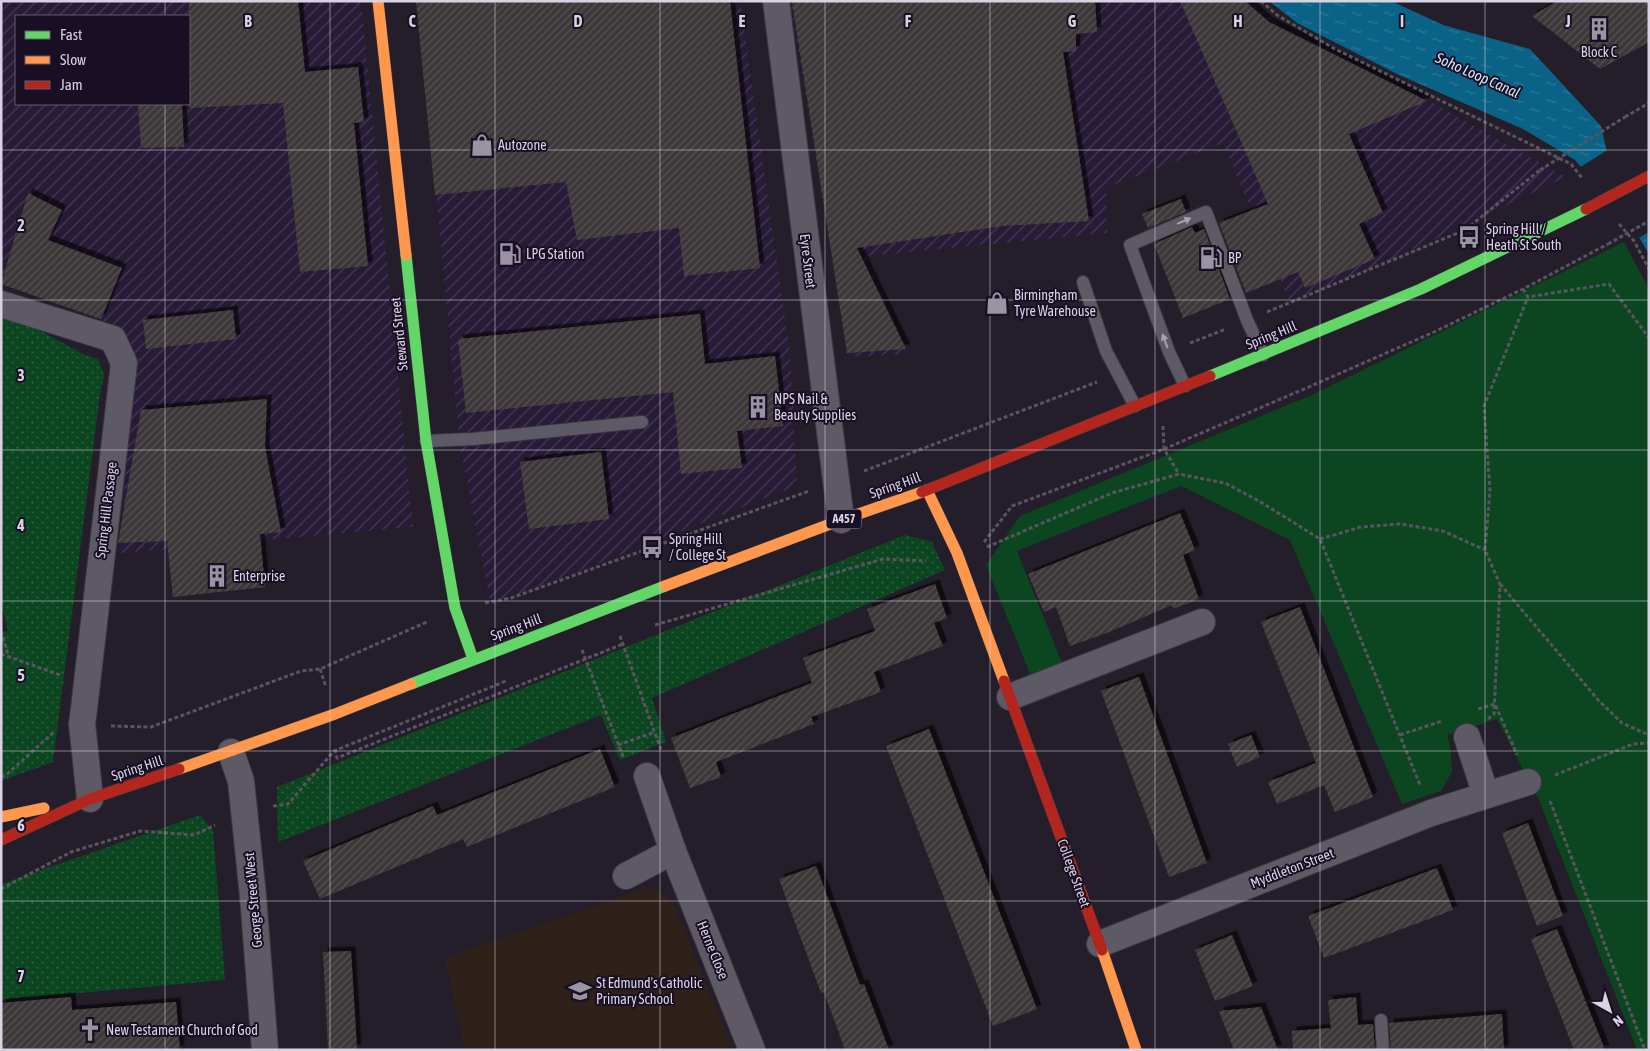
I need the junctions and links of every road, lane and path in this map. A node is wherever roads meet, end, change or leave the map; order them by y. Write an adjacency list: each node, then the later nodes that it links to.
1 (378, 1): 23 (main road, Steward Street)
2 (776, 1): 26 (street, Eyre Street)
3 (1261, 1): 6 (path)
4 (1649, 103): 14 (path, bridge)
5 (1649, 176): 17 (main road, Spring Hill / A457, bridge)
6 (1588, 185)
7 (1616, 220): 9 (path)
8 (1649, 222): 11 (path, bridge)
9 (1649, 269)
10 (1083, 282): 18 (lane)
11 (1523, 290): 12 (path); 24 (path)
12 (1528, 297): 15 (path); 30 (path)
13 (1, 304): 48 (street, Spring Hill Passage)
14 (1248, 320): 16 (path); 16 (lane, one-way to 14); 17 (lane)
15 (1649, 338)
16 (1169, 352): 19 (lane)
17 (1263, 355): 19 (main road, Spring Hill / A457)
18 (1118, 374): 21 (lane); 26 (path)
19 (1185, 386): 20 (main road, Spring Hill / A457)
20 (1162, 396): 21 (main road, Spring Hill / A457); 24 (path)
21 (1135, 406): 27 (main road, Spring Hill / A457)
22 (642, 422): 23 (lane)
23 (426, 441): 33 (main road, Steward Street)
24 (1164, 449): 25 (path); 31 (path)
25 (1179, 474): 29 (path); 31 (path)
26 (835, 482): 28 (street, Eyre Street); 33 (path)
27 (927, 490): 28 (main road, Spring Hill / A457); 31 (main road, College Street)
28 (841, 520): 34 (main road, Spring Hill / A457)
29 (1320, 540): 30 (path); 55 (path)
30 (1485, 550): 32 (path)
31 (958, 556): 36 (path); 49 (main road, College Street)
32 (1500, 584): 50 (path); 56 (path)
33 (455, 608): 46 (main road, Steward Street); 52 (path)
34 (572, 622): 42 (path); 46 (main road, Spring Hill / A457)
35 (1202, 622): 49 (street)
36 (648, 627)
37 (1, 631): 45 (path)
38 (629, 632): 39 (path)
39 (620, 635): 40 (path); 54 (path)
40 (612, 638)
41 (590, 648): 42 (path)
42 (582, 651): 44 (path); 58 (path)
43 (1, 654): 45 (path)
44 (573, 654)
45 (8, 655): 48 (path)
46 (473, 659): 59 (main road, Spring Hill / A457)
47 (511, 679): 65 (path)
48 (86, 686): 52 (street, Spring Hill Passage)
49 (1010, 697): 72 (main road, College Street)
50 (1495, 704): 53 (path); 53 (path); 62 (path)
51 (1443, 721): 55 (path)
52 (82, 724): 61 (path); 64 (street, Spring Hill Passage)
53 (1468, 725): 63 (street)
54 (655, 732): 58 (path); 60 (path)
55 (1400, 735): 66 (path)
56 (1649, 735)
57 (1649, 742): 62 (path)
58 (618, 745): 60 (path)
59 (231, 752): 64 (main road, Spring Hill / A457); 65 (street, George Street West)
60 (647, 776): 69 (street, Herne Close)
61 (1, 777)
62 (1535, 781): 63 (street, Myddleton Street); 78 (path)
63 (1486, 795): 66 (street, Myddleton Street)
64 (90, 799): 67 (main road, Spring Hill / A457); 68 (main road, Spring Hill / A457)
65 (244, 811): 71 (path); 74 (street, George Street West)
66 (1431, 814): 72 (street, Myddleton Street)
67 (1, 817)
68 (1, 840)
69 (673, 851): 70 (street); 75 (street, Herne Close)
70 (626, 876)
71 (1, 889)
72 (1100, 944): 76 (main road, College Street)
73 (1381, 1020): 77 (lane)
74 (265, 1050)
75 (752, 1050)
76 (1136, 1050)
77 (1383, 1050)
78 (1645, 1050)

